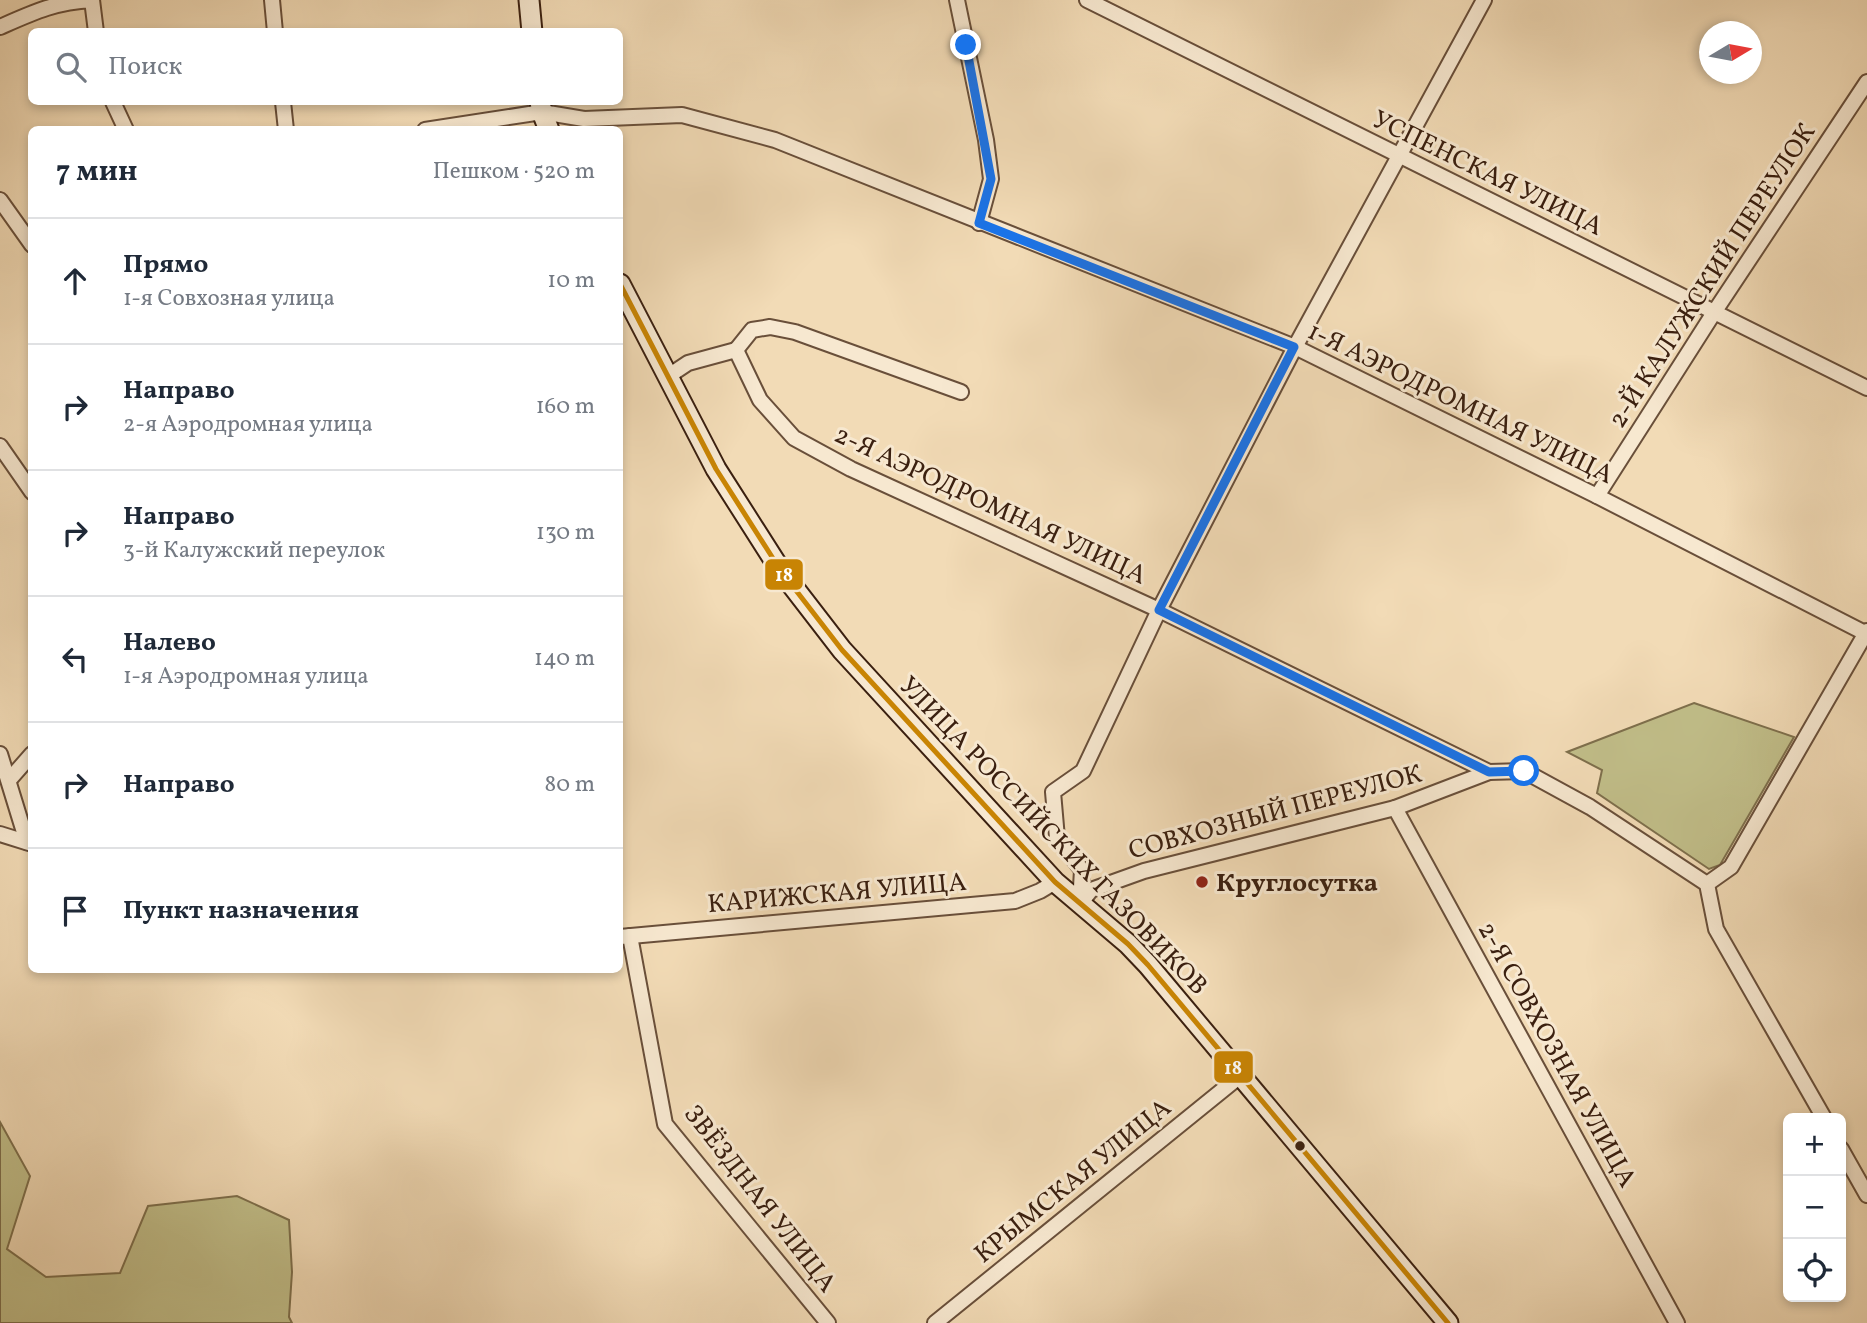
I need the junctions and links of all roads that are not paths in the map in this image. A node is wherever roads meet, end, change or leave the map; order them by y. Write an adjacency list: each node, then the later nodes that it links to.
1 (92, 0): 7 (street); 8 (street)
2 (272, 0): 9 (street)
3 (529, 0): 10 (main road)
4 (957, 0): 20 (street)
5 (1087, 0): 18 (street, УСПЕНСКАЯ УЛИЦА)
6 (1484, 0): 18 (street)
7 (0, 27)
8 (96, 28)
9 (275, 28)
10 (532, 28)
11 (1867, 82): 23 (street, 2-Й КАЛУЖСКИЙ ПЕРЕУЛОК)
12 (114, 105): 15 (street)
13 (283, 105): 16 (street)
14 (544, 114): 17 (street, 1-Я АЭРОДРОМНАЯ УЛИЦА); 20 (street, 1-Я АЭРОДРОМНАЯ УЛИЦА)
15 (124, 126)
16 (286, 126)
17 (455, 126)
18 (1399, 155): 23 (street, УСПЕНСКАЯ УЛИЦА); 24 (street)
19 (0, 200): 21 (street)
20 (979, 223): 24 (street, 1-Я АЭРОДРОМНАЯ УЛИЦА)
21 (28, 239)
22 (623, 290): 26 (main road, УЛИЦА РОССИЙСКИХ ГАЗОВИКОВ)
23 (1715, 311): 27 (street, УСПЕНСКАЯ УЛИЦА); 31 (street, 2-Й КАЛУЖСКИЙ ПЕРЕУЛОК)
24 (1294, 347): 31 (street, 1-Я АЭРОДРОМНАЯ УЛИЦА); 32 (street)
25 (736, 350): 26 (street); 28 (street); 32 (street, 2-Я АЭРОДРОМНАЯ УЛИЦА)
26 (667, 377): 42 (main road, УЛИЦА РОССИЙСКИХ ГАЗОВИКОВ)
27 (1867, 388)
28 (961, 392)
29 (0, 446): 30 (street)
30 (28, 486)
31 (1597, 496): 33 (street, 1-Я АЭРОДРОМНАЯ УЛИЦА)
32 (1159, 610): 36 (street, 2-Я АЭРОДРОМНАЯ УЛИЦА); 44 (street)
33 (1867, 633): 43 (street)
34 (0, 754): 37 (street)
35 (28, 759): 37 (street)
36 (1489, 772): 38 (street, СОВХОЗНЫЙ ПЕРЕУЛОК); 43 (street)
37 (9, 780): 40 (street)
38 (1395, 808): 44 (street, СОВХОЗНЫЙ ПЕРЕУЛОК); 53 (street, 2-Я СОВХОЗНАЯ УЛИЦА)
39 (0, 834): 41 (street)
40 (28, 840)
41 (28, 843)
42 (1055, 882): 44 (main road, УЛИЦА РОССИЙСКИХ ГАЗОВИКОВ); 45 (street, КАРИЖСКАЯ УЛИЦА)
43 (1707, 884): 47 (street)
44 (1080, 904): 46 (main road, УЛИЦА РОССИЙСКИХ ГАЗОВИКОВ)
45 (625, 936): 50 (street, ЗВЁЗДНАЯ УЛИЦА)
46 (1240, 1076): 51 (street, КРЫМСКАЯ УЛИЦА); 52 (main road, УЛИЦА РОССИЙСКИХ ГАЗОВИКОВ)
47 (1821, 1113)
48 (1846, 1158): 49 (street)
49 (1867, 1195)
50 (828, 1323)
51 (935, 1323)
52 (1448, 1323)
53 (1677, 1323)

